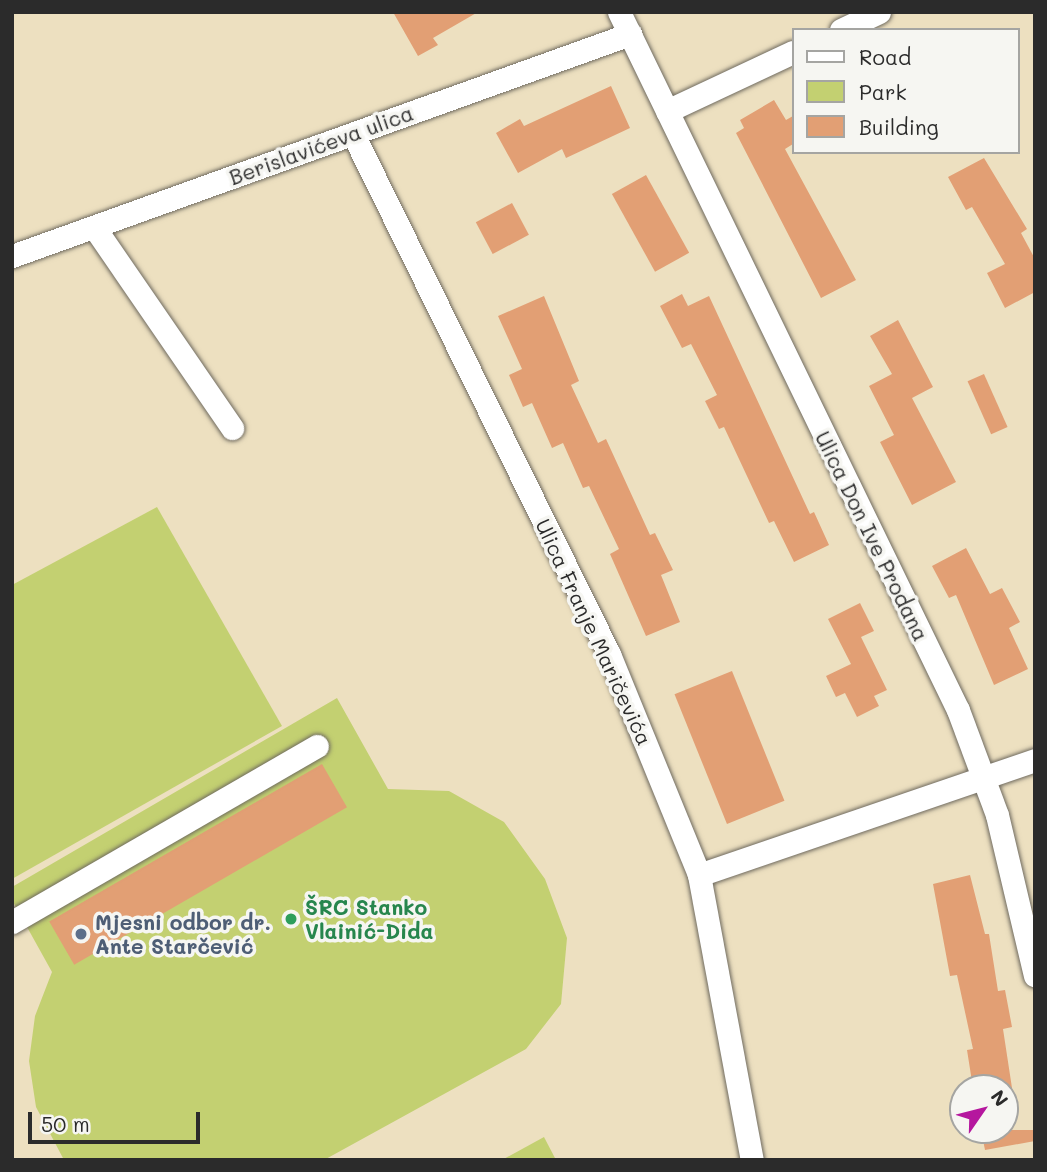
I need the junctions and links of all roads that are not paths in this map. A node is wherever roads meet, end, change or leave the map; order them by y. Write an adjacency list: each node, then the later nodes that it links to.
1 (619, 12): 4 (street, Ulica Don Ive Prodana)
2 (879, 12): 3 (street)
3 (845, 28)
4 (630, 34): 6 (street, Ulica Don Ive Prodana); 7 (street, Berislavićeva ulica)
5 (792, 52): 6 (street)
6 (667, 111): 13 (street, Ulica Don Ive Prodana)
7 (353, 134): 8 (street, Berislavićeva ulica); 14 (street, Ulica Franje Maričevića)
8 (94, 227): 9 (street, Berislavićeva ulica); 10 (street)
9 (12, 256)
10 (232, 428)
11 (317, 746): 15 (street)
12 (1035, 760): 13 (street)
13 (986, 777): 14 (street); 16 (street, Ulica Don Ive Prodana)
14 (699, 875): 17 (street, Ulica Franje Maričevića)
15 (12, 922)
16 (1035, 976)
17 (752, 1160)

